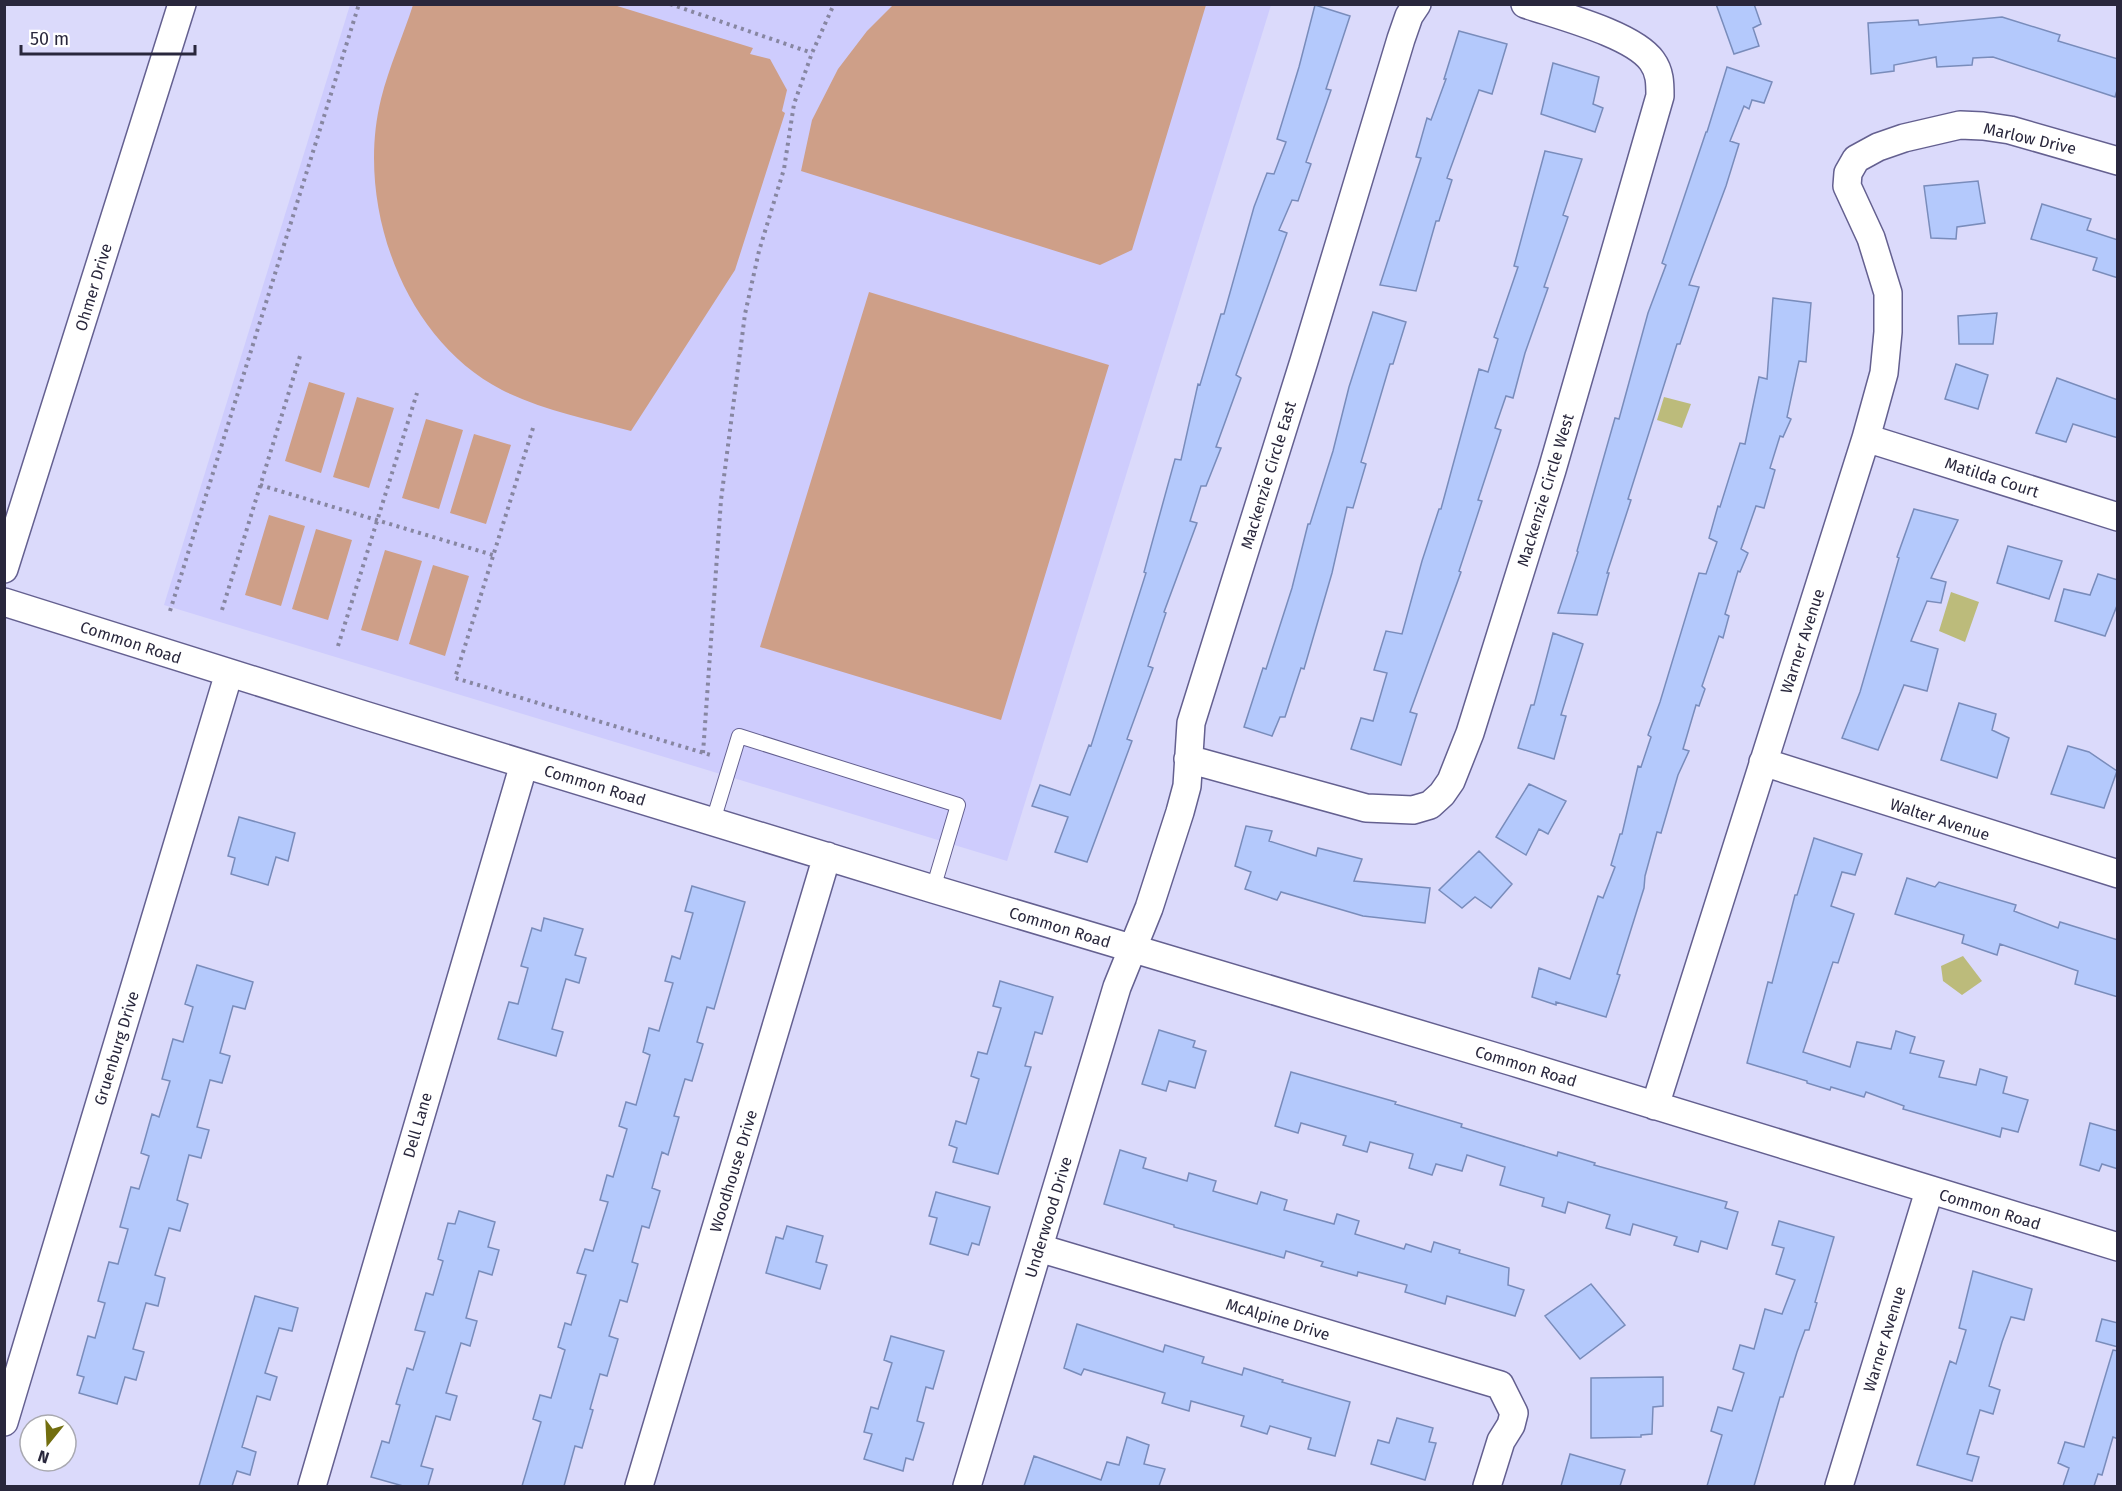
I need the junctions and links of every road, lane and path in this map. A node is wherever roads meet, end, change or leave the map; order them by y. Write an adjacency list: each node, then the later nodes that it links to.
1 (182, 4): 18 (street, Ohmer Drive)
2 (359, 4): 21 (path)
3 (670, 4): 7 (path)
4 (834, 4): 7 (path)
5 (1417, 4): 25 (street, Mackenzie Circle East)
6 (1526, 4): 25 (street, Mackenzie Circle West)
7 (812, 53): 24 (path)
8 (2118, 161): 9 (street, Marlow Drive)
9 (1848, 173): 13 (street, Warner Avenue)
10 (300, 356): 14 (path)
11 (417, 393): 16 (path)
12 (533, 428): 17 (path)
13 (1866, 438): 15 (street, Matilda Court); 27 (street, Warner Avenue)
14 (260, 485): 16 (path); 20 (path)
15 (2118, 517)
16 (377, 520): 17 (path); 22 (path)
17 (493, 555): 24 (path)
18 (4, 569)
19 (4, 602): 23 (street, Common Road)
20 (222, 610)
21 (170, 611)
22 (338, 646)
23 (229, 673): 28 (street, Common Road); 38 (street, Gruenburg Drive)
24 (703, 753): 26 (path)
25 (1188, 759): 33 (street, Mackenzie Circle East)
26 (731, 762): 29 (lane); 32 (lane)
27 (1763, 762): 31 (street, Walter Avenue); 34 (street, Warner Avenue)
28 (524, 764): 29 (street, Common Road); 39 (street, Dell Lane)
29 (713, 821): 30 (street, Common Road)
30 (827, 856): 32 (street, Common Road); 40 (street, Woodhouse Drive)
31 (2118, 874)
32 (933, 889): 33 (street, Common Road)
33 (1132, 949): 34 (street, Common Road); 37 (street, Underwood Drive)
34 (1655, 1106): 35 (street, Common Road)
35 (1929, 1191): 36 (street, Common Road); 43 (street, Warner Avenue)
36 (2118, 1247)
37 (1039, 1248): 41 (street, Underwood Drive); 42 (street, McAlpine Drive)
38 (4, 1422)
39 (312, 1486)
40 (639, 1486)
41 (967, 1486)
42 (1487, 1486)
43 (1839, 1486)

